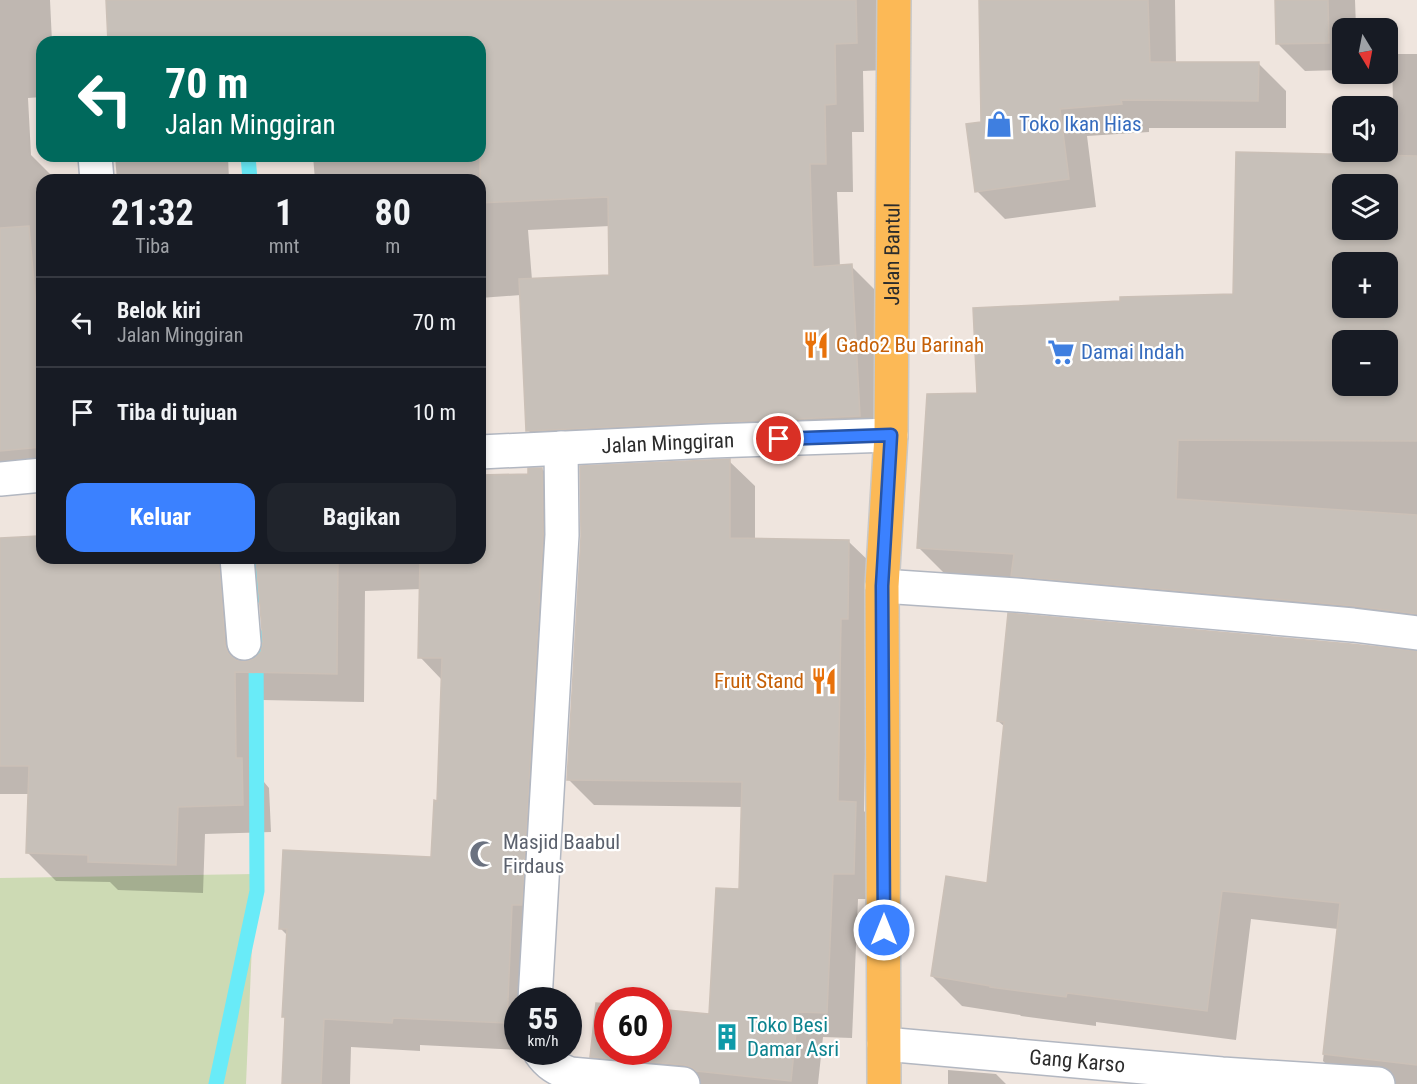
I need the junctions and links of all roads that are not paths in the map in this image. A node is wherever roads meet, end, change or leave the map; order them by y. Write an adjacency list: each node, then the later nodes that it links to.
1 (894, 0): 2 (main road, Jalan Bantul)
2 (891, 435): 3 (street, Jalan Minggiran); 8 (main road, Jalan Bantul)
3 (561, 448): 4 (street, Jalan Minggiran); 11 (street)
4 (486, 452)
5 (36, 476): 6 (street)
6 (0, 479)
7 (237, 564): 10 (street)
8 (882, 586): 9 (street); 12 (main road, Jalan Bantul)
9 (1417, 633)
10 (244, 643)
11 (536, 987)
12 (884, 1044): 15 (main road, Jalan Bantul); 16 (street, Gang Karso)
13 (551, 1065): 14 (street)
14 (683, 1084)
15 (884, 1084)
16 (1377, 1084)

